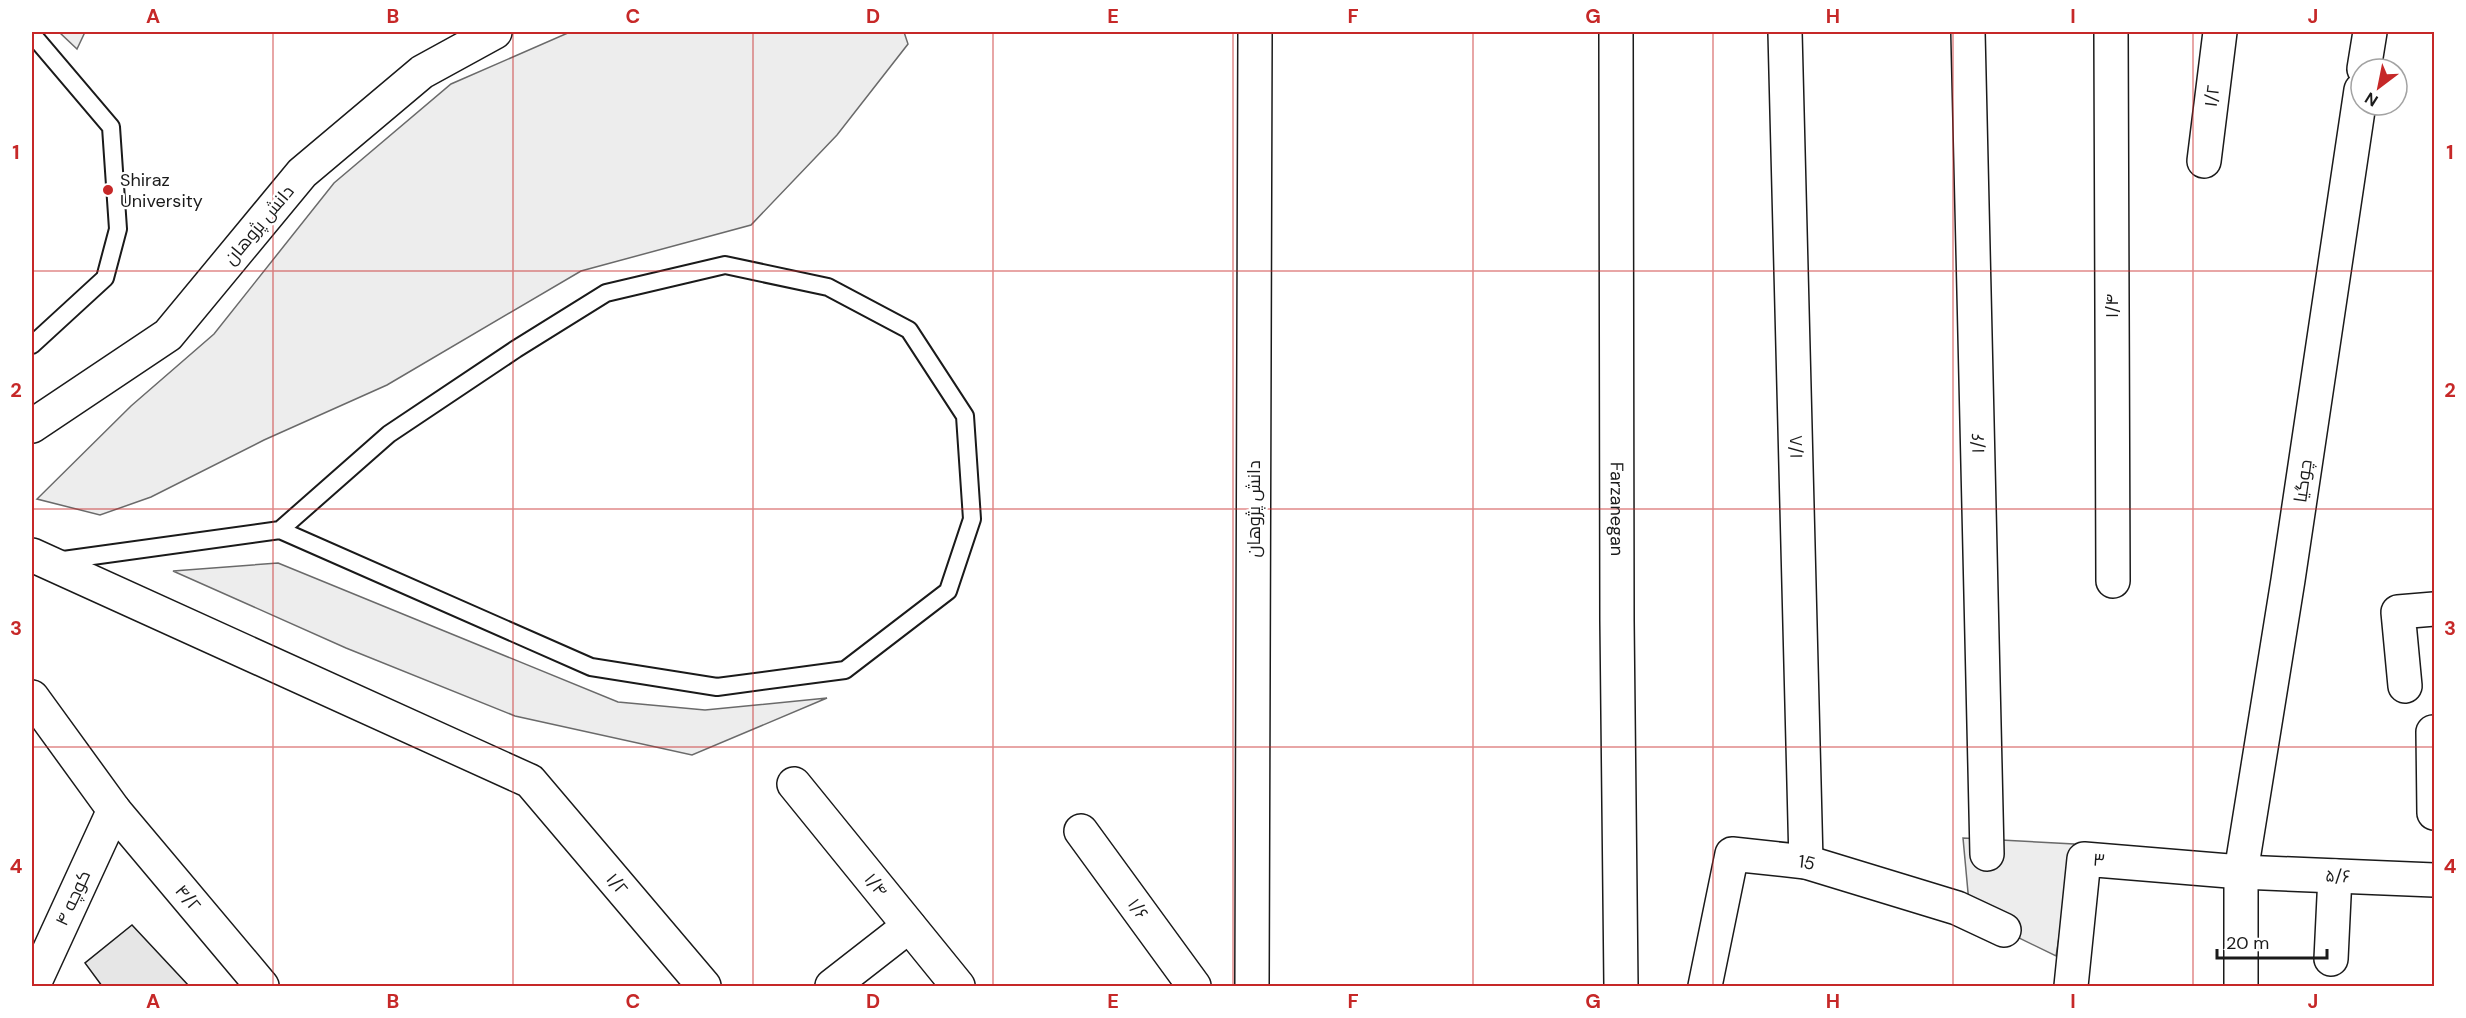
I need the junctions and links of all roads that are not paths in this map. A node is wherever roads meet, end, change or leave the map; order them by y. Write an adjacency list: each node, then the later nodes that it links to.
1 (495, 32): 14 (street, دانش پژوهان)
2 (1255, 32): 40 (street, دانش پژوهان)
3 (1616, 32): 41 (street, Farzanegan)
4 (1785, 32): 27 (street, ۱/۸)
5 (1968, 32): 26 (street, ۱/۶)
6 (2111, 32): 17 (street, ۱/۴)
7 (2220, 32): 12 (street, ۱/۲)
8 (2370, 32): 10 (street)
9 (32, 34): 13 (lane)
10 (2366, 57)
11 (2357, 117): 28 (street, چوگیا)
12 (2204, 161)
13 (32, 345)
14 (32, 426)
15 (280, 531): 15 (lane); 16 (lane)
16 (39, 559): 36 (street, ۱/۲)
17 (2113, 581)
18 (2434, 609): 19 (street)
19 (2405, 686)
20 (32, 697): 23 (street)
21 (2433, 732): 24 (street)
22 (794, 784): 31 (street, ۱/۴)
23 (114, 810): 34 (street, کوچه ۴); 35 (street, ۴/۲)
24 (2434, 813)
25 (1081, 831): 39 (street, ۱/۶)
26 (1987, 854)
27 (1806, 862): 32 (street, 15); 42 (street, 15)
28 (2241, 872): 29 (street, ۵/۶); 43 (street, ۳); 44 (street, چوگیا)
29 (2335, 876): 30 (street, ۵/۶); 33 (street)
30 (2434, 880)
31 (909, 926): 37 (street); 38 (street, ۱/۴)
32 (2004, 930)
33 (2331, 959)
34 (33, 987)
35 (262, 987)
36 (704, 987)
37 (832, 987)
38 (958, 987)
39 (1194, 987)
40 (1252, 987)
41 (1621, 987)
42 (1705, 987)
43 (2071, 987)
44 (2241, 987)

